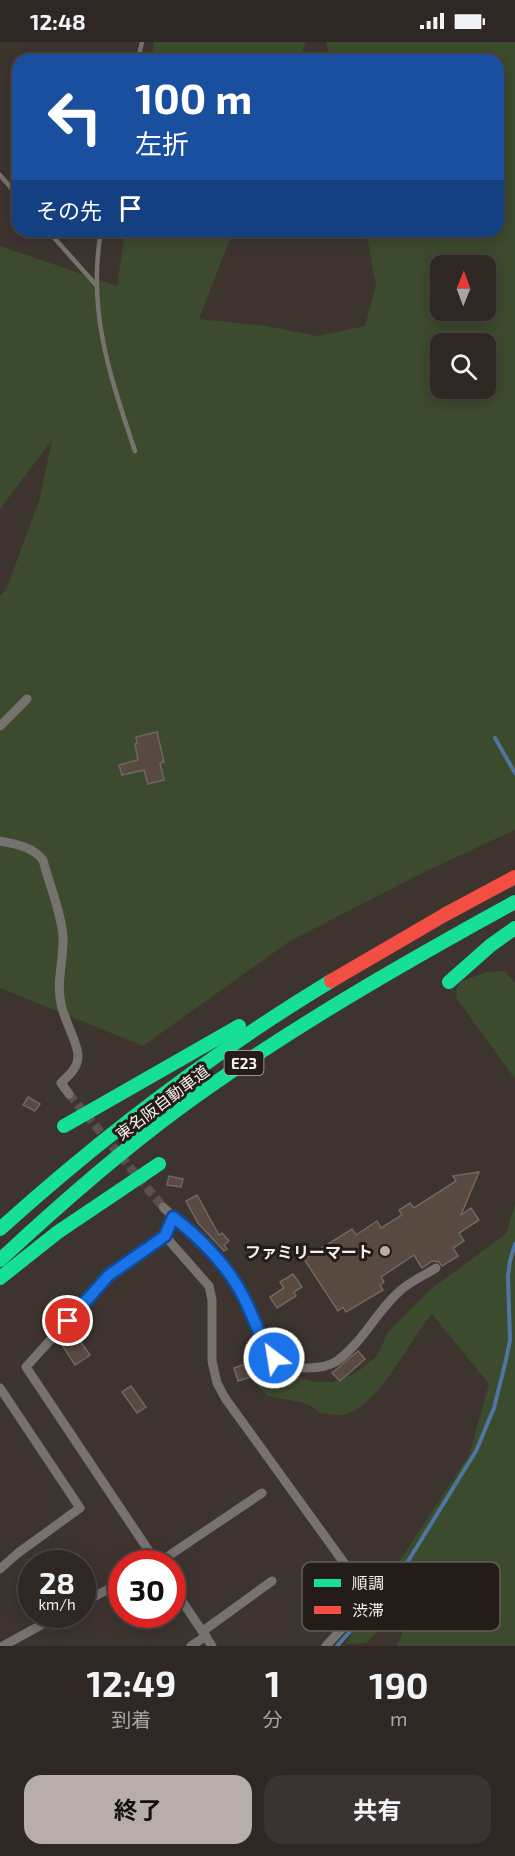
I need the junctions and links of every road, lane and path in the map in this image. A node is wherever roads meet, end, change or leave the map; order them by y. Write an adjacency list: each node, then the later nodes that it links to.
1 (0, 175): 2 (lane)
2 (12, 189)
3 (53, 237): 5 (lane)
4 (101, 237): 5 (lane)
5 (97, 286): 6 (lane)
6 (135, 451)
7 (27, 699): 8 (street)
8 (0, 726)
9 (0, 841): 15 (street)
10 (515, 877): 13 (highway, 東名阪自動車道 / E23)
11 (515, 902): 22 (highway, 東名阪自動車道 / E23)
12 (515, 928): 14 (highway)
13 (396, 941): 16 (highway); 20 (highway, 東名阪自動車道 / E23)
14 (449, 982)
15 (69, 1094)
16 (64, 1126)
17 (159, 1164): 24 (highway)
18 (163, 1207): 19 (street)
19 (173, 1217): 21 (street); 23 (street)
20 (0, 1229)
21 (165, 1236): 27 (street); 29 (street)
22 (0, 1260)
23 (436, 1268)
24 (0, 1278)
25 (0, 1388): 30 (street)
26 (262, 1493): 28 (street)
27 (149, 1550)
28 (177, 1550)
29 (343, 1562)
30 (0, 1569)
31 (273, 1581): 35 (street)
32 (186, 1607): 35 (street)
33 (36, 1628): 36 (street)
34 (340, 1631): 39 (street)
35 (204, 1633): 37 (street); 38 (street)
36 (3, 1646)
37 (191, 1646)
38 (212, 1646)
39 (326, 1646)

